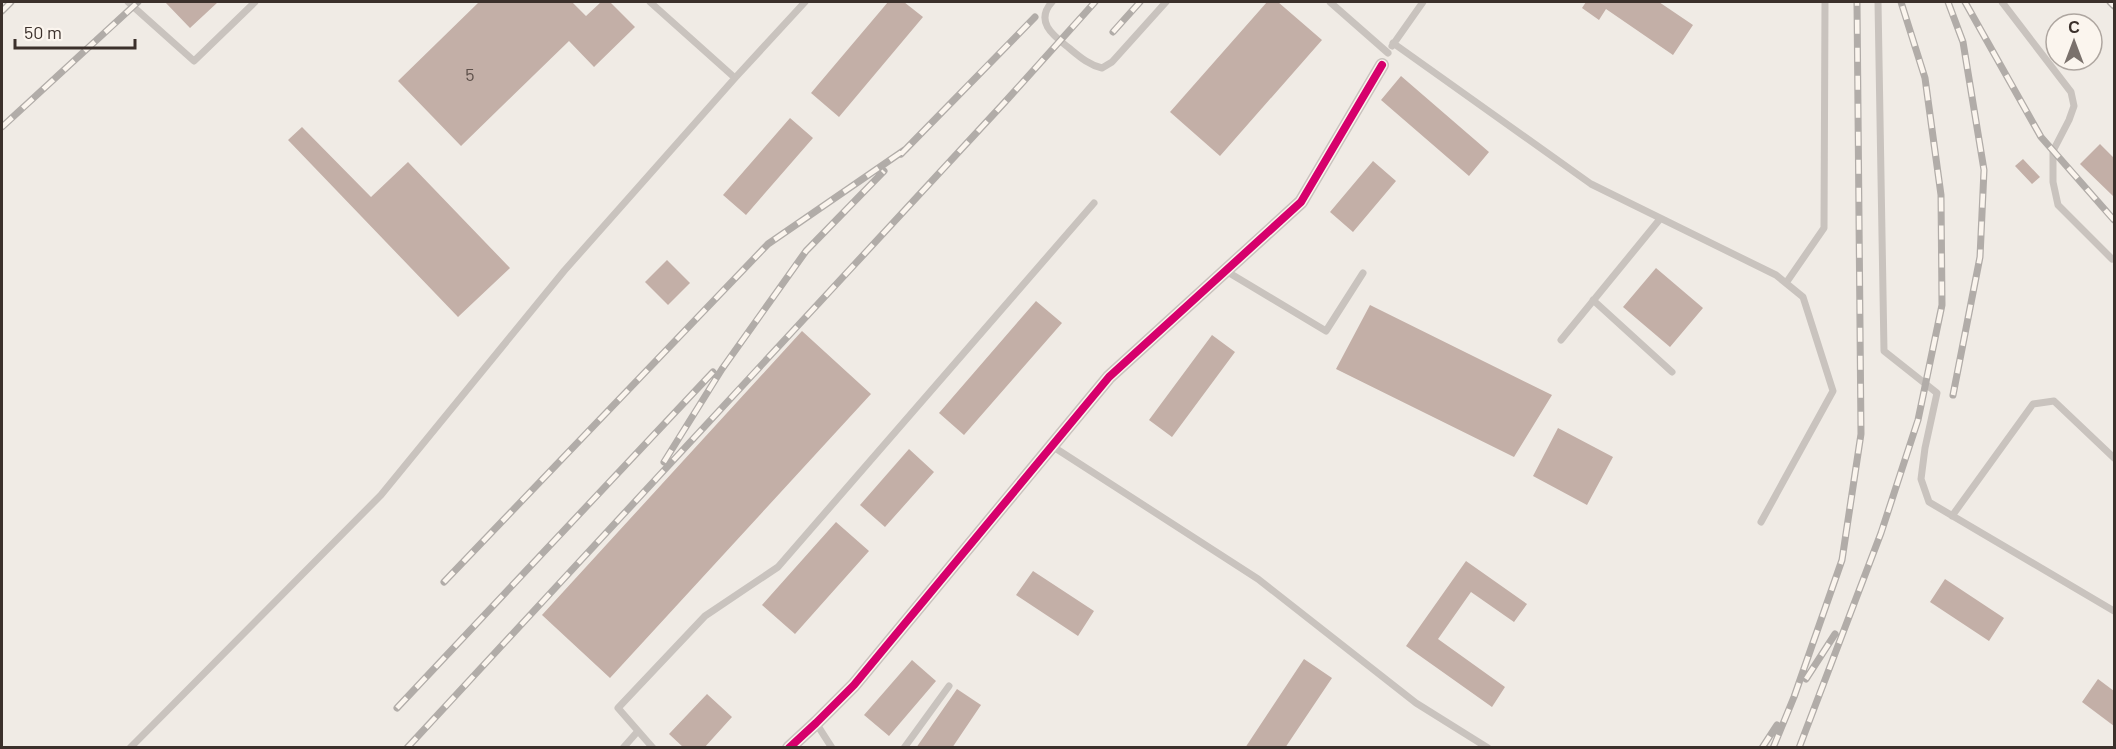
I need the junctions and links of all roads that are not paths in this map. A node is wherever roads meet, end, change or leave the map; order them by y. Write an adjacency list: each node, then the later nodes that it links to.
1 (128, 2): 2 (lane)
2 (255, 2)
3 (650, 2): 14 (lane)
4 (805, 2): 14 (lane)
5 (1052, 2): 6 (lane)
6 (1166, 2)
7 (1330, 2): 13 (lane)
8 (1423, 2): 12 (lane)
9 (1825, 2): 20 (lane)
10 (1878, 2): 26 (lane)
11 (2002, 2): 17 (lane)
12 (1393, 44): 13 (lane); 16 (lane)
13 (1385, 59): 18 (street)
14 (735, 78): 32 (lane)
15 (1094, 203): 31 (lane)
16 (1660, 219): 20 (lane); 21 (lane)
17 (2112, 259)
18 (1226, 271): 19 (lane); 24 (street)
19 (1364, 273)
20 (1786, 283): 27 (lane)
21 (1593, 300): 22 (lane); 23 (lane)
22 (1561, 340)
23 (1672, 372)
24 (1052, 446): 30 (street); 38 (lane)
25 (2115, 458): 26 (lane)
26 (1952, 516): 28 (lane)
27 (1761, 522)
28 (2115, 612)
29 (949, 686): 37 (lane)
30 (816, 723): 35 (street); 36 (lane)
31 (638, 731): 33 (lane); 34 (lane)
32 (130, 747)
33 (623, 747)
34 (653, 747)
35 (789, 747)
36 (832, 747)
37 (904, 747)
38 (1488, 747)

